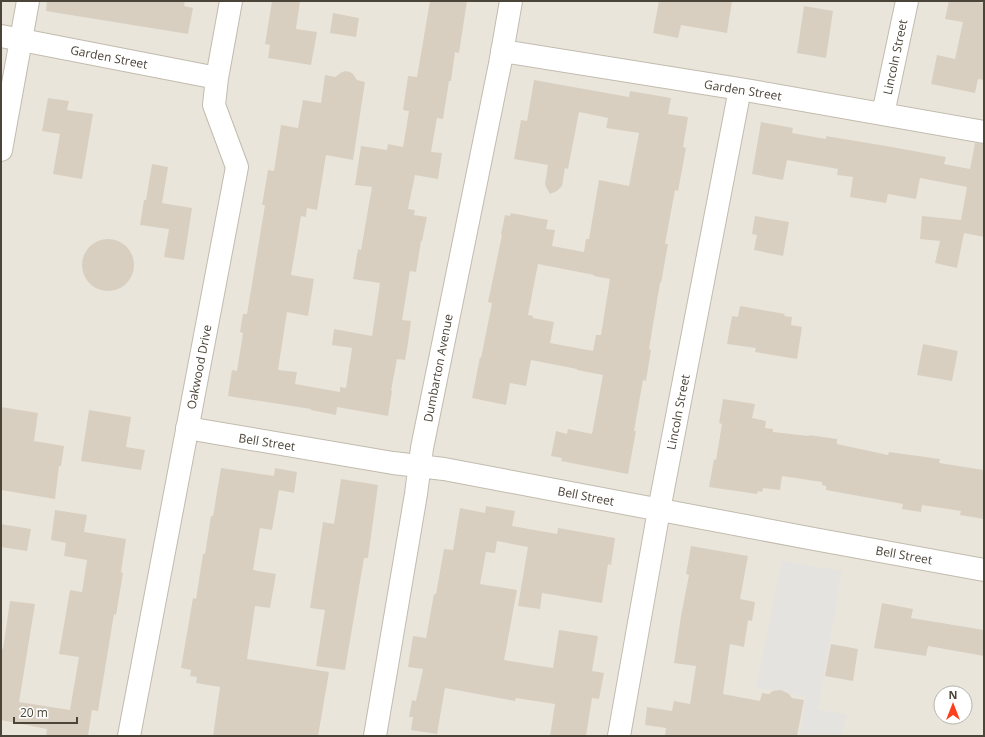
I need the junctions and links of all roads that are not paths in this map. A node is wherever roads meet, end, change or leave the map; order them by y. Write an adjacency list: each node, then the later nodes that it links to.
1 (28, 1): 5 (street)
2 (231, 1): 7 (street, Oakwood Drive)
3 (511, 1): 6 (street, Dumbarton Avenue)
4 (907, 1): 9 (street, Lincoln Street)
5 (11, 37): 7 (street, Garden Street); 11 (street)
6 (502, 51): 8 (street, Garden Street); 13 (street, Dumbarton Avenue)
7 (217, 78): 12 (street, Oakwood Drive)
8 (740, 89): 9 (street, Garden Street); 14 (street, Lincoln Street)
9 (883, 114): 10 (street, Garden Street)
10 (984, 132)
11 (1, 150)
12 (187, 428): 13 (street, Bell Street); 16 (street, Oakwood Drive)
13 (420, 466): 14 (street, Bell Street); 17 (street, Dumbarton Avenue)
14 (660, 510): 15 (street, Bell Street); 18 (street, Lincoln Street)
15 (984, 570)
16 (129, 736)
17 (375, 736)
18 (619, 736)

